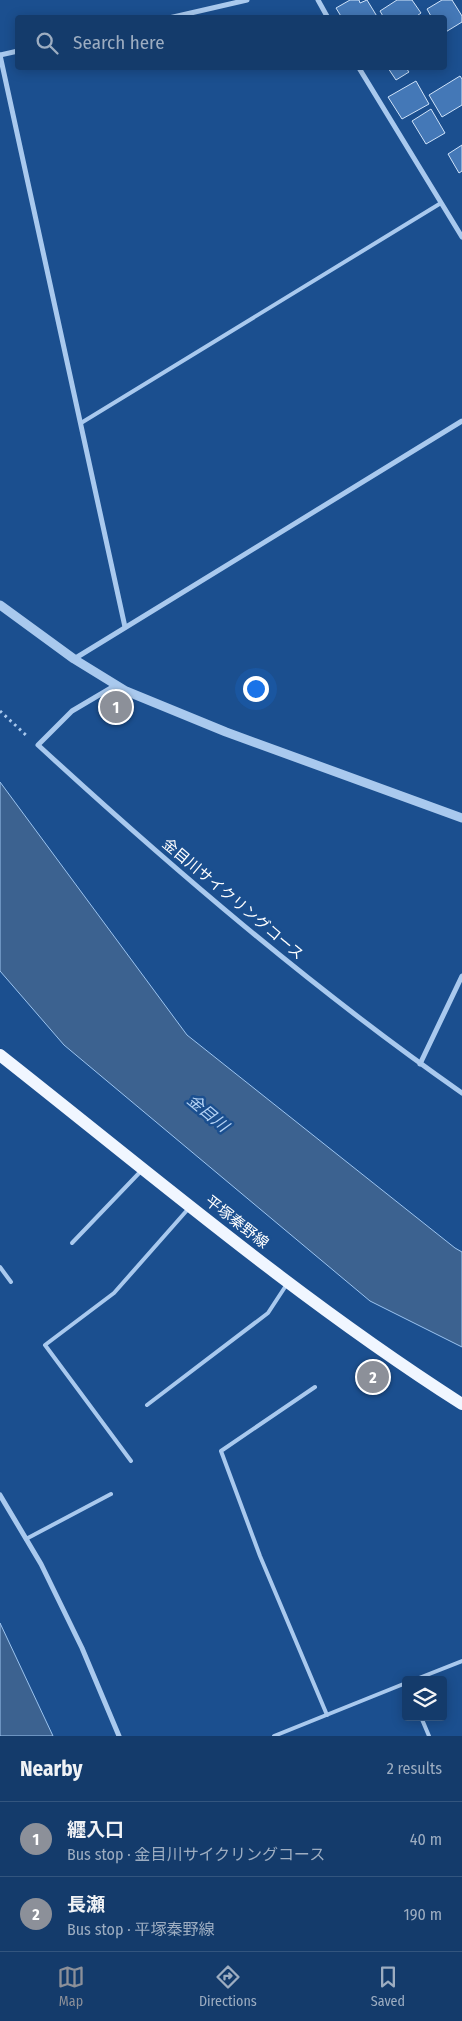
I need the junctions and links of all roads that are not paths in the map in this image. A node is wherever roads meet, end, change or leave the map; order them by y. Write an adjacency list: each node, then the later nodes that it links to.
1 (247, 0): 3 (street)
2 (318, 0): 4 (street)
3 (181, 15)
4 (326, 15)
5 (15, 52): 6 (street)
6 (0, 55): 11 (street)
7 (360, 70): 8 (street)
8 (441, 203): 9 (street); 11 (lane)
9 (462, 237)
10 (462, 421): 13 (street)
11 (81, 423): 13 (street)
12 (0, 605): 14 (street)
13 (125, 627): 14 (street)
14 (74, 659): 15 (street)
15 (116, 685): 16 (street); 19 (street, 金目川サイクリングコース)
16 (462, 818)
17 (462, 976): 19 (street)
18 (0, 1055): 21 (main road, 平塚秦野線)
19 (420, 1064): 20 (street, 金目川サイクリングコース)
20 (462, 1093)
21 (143, 1168): 22 (main road, 平塚秦野線); 23 (lane)
22 (190, 1206): 26 (main road, 平塚秦野線); 30 (lane)
23 (72, 1244)
24 (0, 1268): 25 (lane)
25 (11, 1282)
26 (288, 1282): 28 (main road, 平塚秦野線); 29 (lane)
27 (314, 1387): 37 (lane)
28 (462, 1404)
29 (147, 1405)
30 (131, 1461)
31 (111, 1494): 33 (lane)
32 (0, 1495): 33 (street)
33 (26, 1539): 39 (street)
34 (462, 1660): 35 (lane)
35 (424, 1676)
36 (402, 1685): 37 (lane)
37 (327, 1715): 40 (lane)
38 (422, 1721): 41 (lane)
39 (119, 1736)
40 (274, 1736)
41 (428, 1736)

